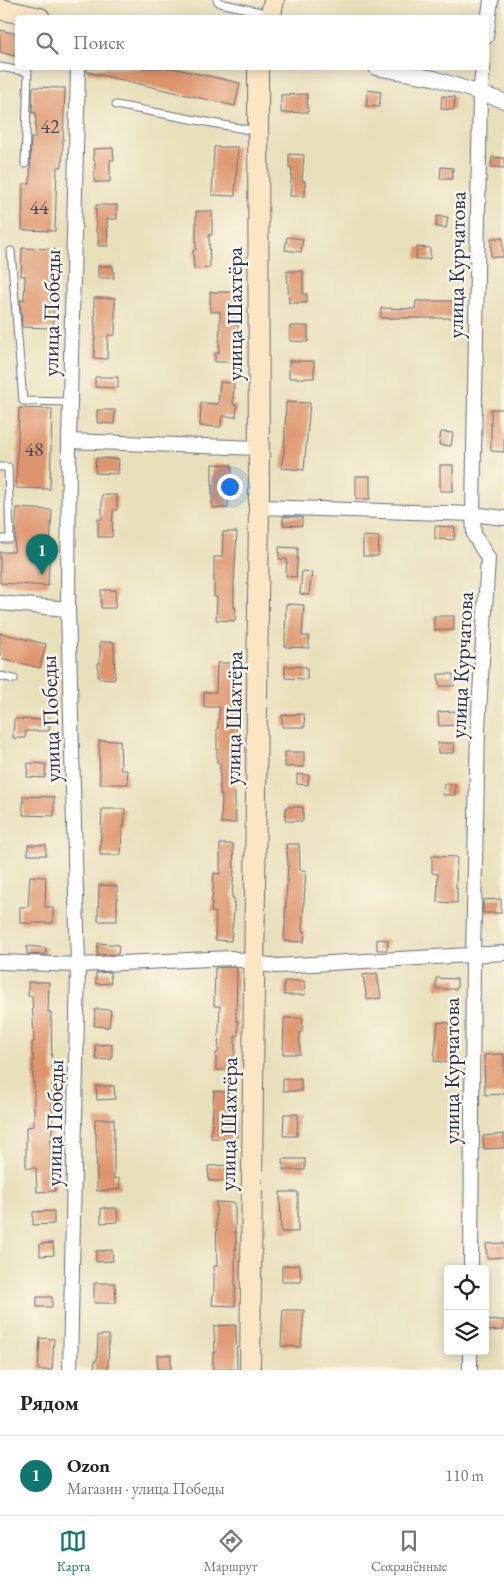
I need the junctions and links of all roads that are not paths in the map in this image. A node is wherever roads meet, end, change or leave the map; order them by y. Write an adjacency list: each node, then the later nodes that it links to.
1 (217, 0): 4 (lane)
2 (491, 0): 6 (street)
3 (0, 9): 5 (street)
4 (271, 10)
5 (27, 15)
6 (489, 15)
7 (0, 67): 8 (lane)
8 (15, 70)
9 (17, 70): 18 (lane)
10 (78, 70): 20 (street, улица Победы)
11 (258, 70): 17 (street, улица Шахтёра)
12 (388, 70): 14 (street)
13 (483, 70): 14 (street, улица Курчатова)
14 (480, 93): 15 (street); 25 (street, улица Курчатова)
15 (504, 101)
16 (116, 105): 17 (lane)
17 (258, 131): 22 (street, улица Шахтёра)
18 (25, 164)
19 (11, 251): 20 (lane)
20 (70, 402): 21 (street, улица Победы)
21 (69, 441): 22 (street); 29 (street, улица Победы)
22 (258, 448): 24 (street, улица Шахтёра)
23 (0, 467): 27 (lane)
24 (259, 507): 25 (street); 35 (street, улица Шахтёра)
25 (473, 514): 26 (street); 33 (street, улица Курчатова)
26 (504, 518)
27 (0, 540)
28 (0, 603): 29 (street)
29 (68, 609): 36 (street, улица Победы)
30 (0, 676): 31 (lane)
31 (14, 679)
32 (504, 953): 33 (street)
33 (473, 956): 35 (street); 37 (street, улица Курчатова)
34 (0, 962): 36 (street)
35 (253, 963): 36 (street); 40 (street, улица Шахтёра)
36 (78, 965): 39 (street, улица Победы)
37 (471, 1265)
38 (470, 1355): 41 (street)
39 (70, 1370)
40 (250, 1370)
41 (470, 1370)

